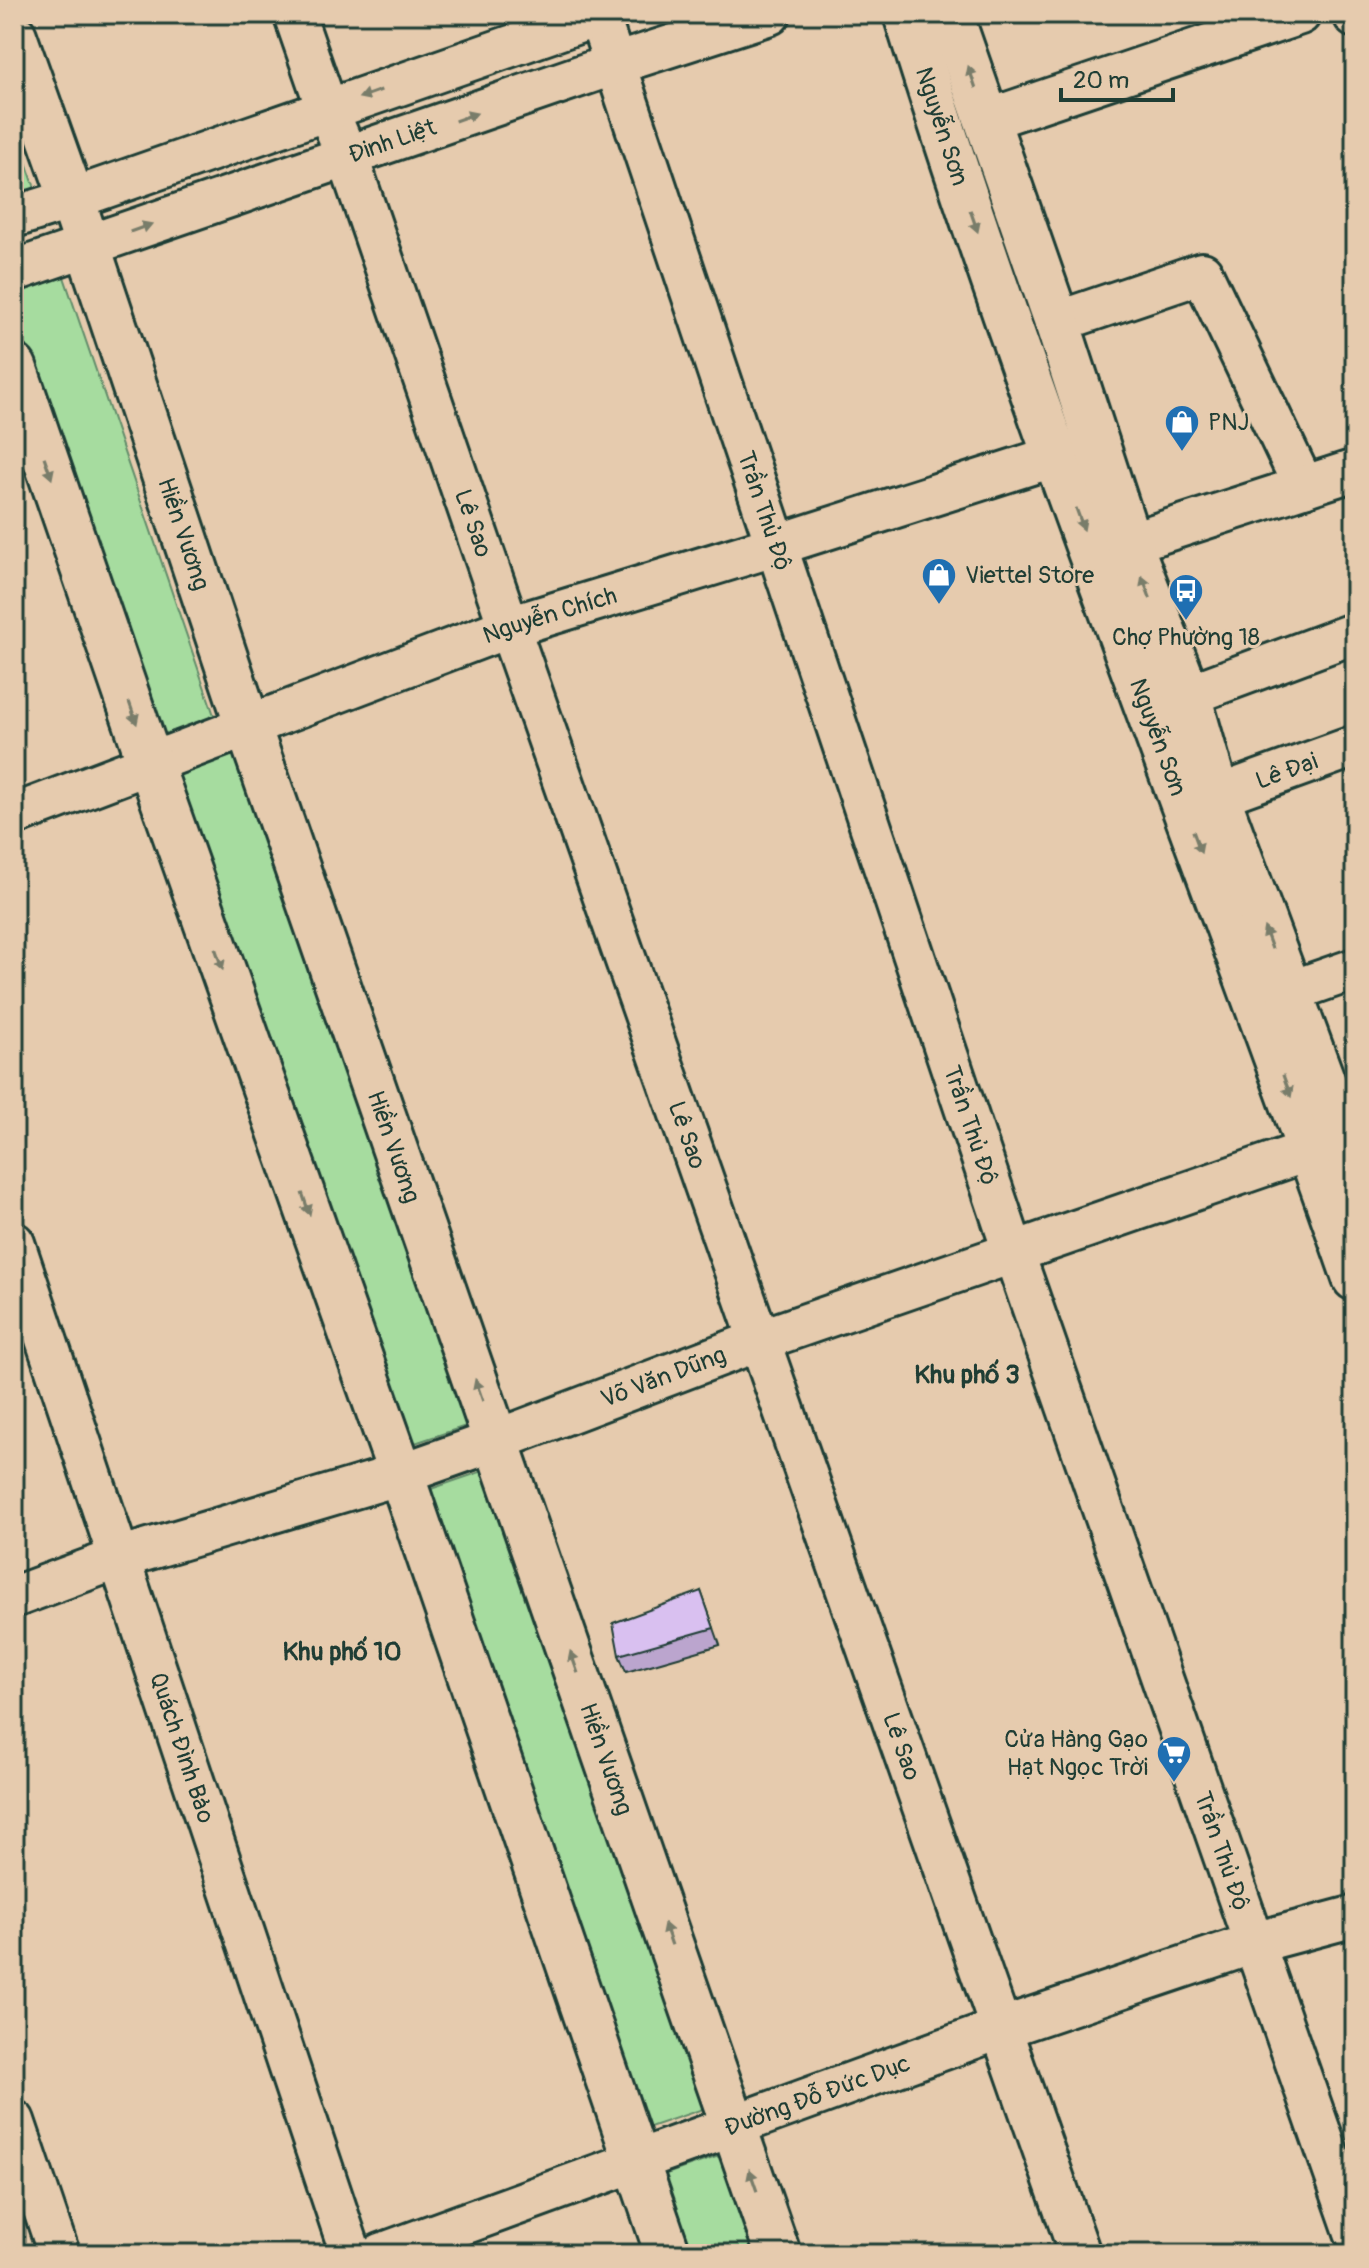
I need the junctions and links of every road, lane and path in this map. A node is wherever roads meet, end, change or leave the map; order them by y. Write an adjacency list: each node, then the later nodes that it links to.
1 (294, 14): 9 (street, Lê Sao)
2 (600, 14): 8 (street, Trần Thủ Độ); 9 (street, one-way to 9)
3 (770, 14): 8 (street, Đinh Liệt)
4 (906, 14): 18 (street, Nguyễn Sơn, one-way to 18)
5 (950, 14): 10 (street, Nguyễn Sơn, one-way to 5)
6 (1300, 14): 10 (street)
7 (14, 36): 12 (street, Hiền Vương)
8 (615, 64): 11 (street, Đinh Liệt, one-way to 8); 22 (street, Trần Thủ Độ)
9 (327, 109): 11 (street, Lê Sao); 12 (street)
10 (987, 120): 16 (street, Nguyễn Sơn)
11 (348, 158): 14 (street, Đinh Liệt, one-way to 11); 23 (street, Lê Sao)
12 (72, 199): 13 (street); 14 (street, Hiền Vương)
13 (14, 217)
14 (87, 248): 15 (street, Đinh Liệt); 26 (street, Hiền Vương)
15 (14, 271)
16 (1057, 322): 18 (street, Nguyễn Sơn); 20 (street)
17 (14, 367): 28 (street, one-way to 28)
18 (1076, 450): 21 (street, Nguyễn Sơn); 22 (street, Nguyễn Chích); 32 (street, Nguyễn Sơn, one-way to 32)
19 (1355, 470): 20 (street)
20 (1304, 487): 21 (street)
21 (1129, 543): 25 (street, Nguyễn Sơn, one-way to 21)
22 (777, 545): 23 (street, Nguyễn Chích); 36 (street, Trần Thủ Độ)
23 (509, 627): 26 (street, Nguyễn Chích); 38 (street, Lê Sao)
24 (1355, 633): 25 (street)
25 (1188, 695): 29 (street, Nguyễn Sơn)
26 (248, 726): 28 (street, Nguyễn Chích); 39 (street, Hiền Vương, one-way to 26)
27 (1355, 746): 29 (street, Lê Đại)
28 (150, 763): 30 (street, Nguyễn Chích); 40 (street, one-way to 40)
29 (1217, 796): 32 (street, Nguyễn Sơn, one-way to 29)
30 (14, 815)
31 (1355, 969): 32 (street)
32 (1272, 998): 33 (street, Nguyễn Sơn, one-way to 33); 34 (street, Nguyễn Sơn)
33 (1310, 1150): 36 (street, Võ Văn Dũng); 37 (street, Nguyễn Sơn)
34 (1355, 1169)
35 (14, 1243): 41 (street, Quách Đình Bảo)
36 (1014, 1254): 38 (street, Võ Văn Dũng); 44 (street, Trần Thủ Độ)
37 (1355, 1278)
38 (760, 1340): 39 (street, Võ Văn Dũng); 45 (street, Lê Sao)
39 (497, 1440): 40 (street, Võ Văn Dũng); 47 (street, Hiền Vương, one-way to 39)
40 (401, 1474): 41 (street, Võ Văn Dũng); 48 (street)
41 (119, 1558): 42 (street, Võ Văn Dũng); 51 (street, Quách Đình Bảo)
42 (14, 1597)
43 (1355, 1916): 44 (street, Đường Đỗ Đức Dục)
44 (1254, 1943): 45 (street, Đường Đỗ Đức Dục); 49 (street, Trần Thủ Độ)
45 (1002, 2028): 47 (street, Đường Đỗ Đức Dục); 55 (street, Lê Sao)
46 (14, 2121): 50 (street)
47 (735, 2127): 48 (street, Đường Đỗ Đức Dục); 54 (street, Hiền Vương, one-way to 47)
48 (637, 2161): 52 (street, Đường Đỗ Đức Dục); 53 (street)
49 (1355, 2232)
50 (59, 2254)
51 (351, 2254)
52 (381, 2254)
53 (668, 2254)
54 (778, 2254)
55 (1080, 2254)

